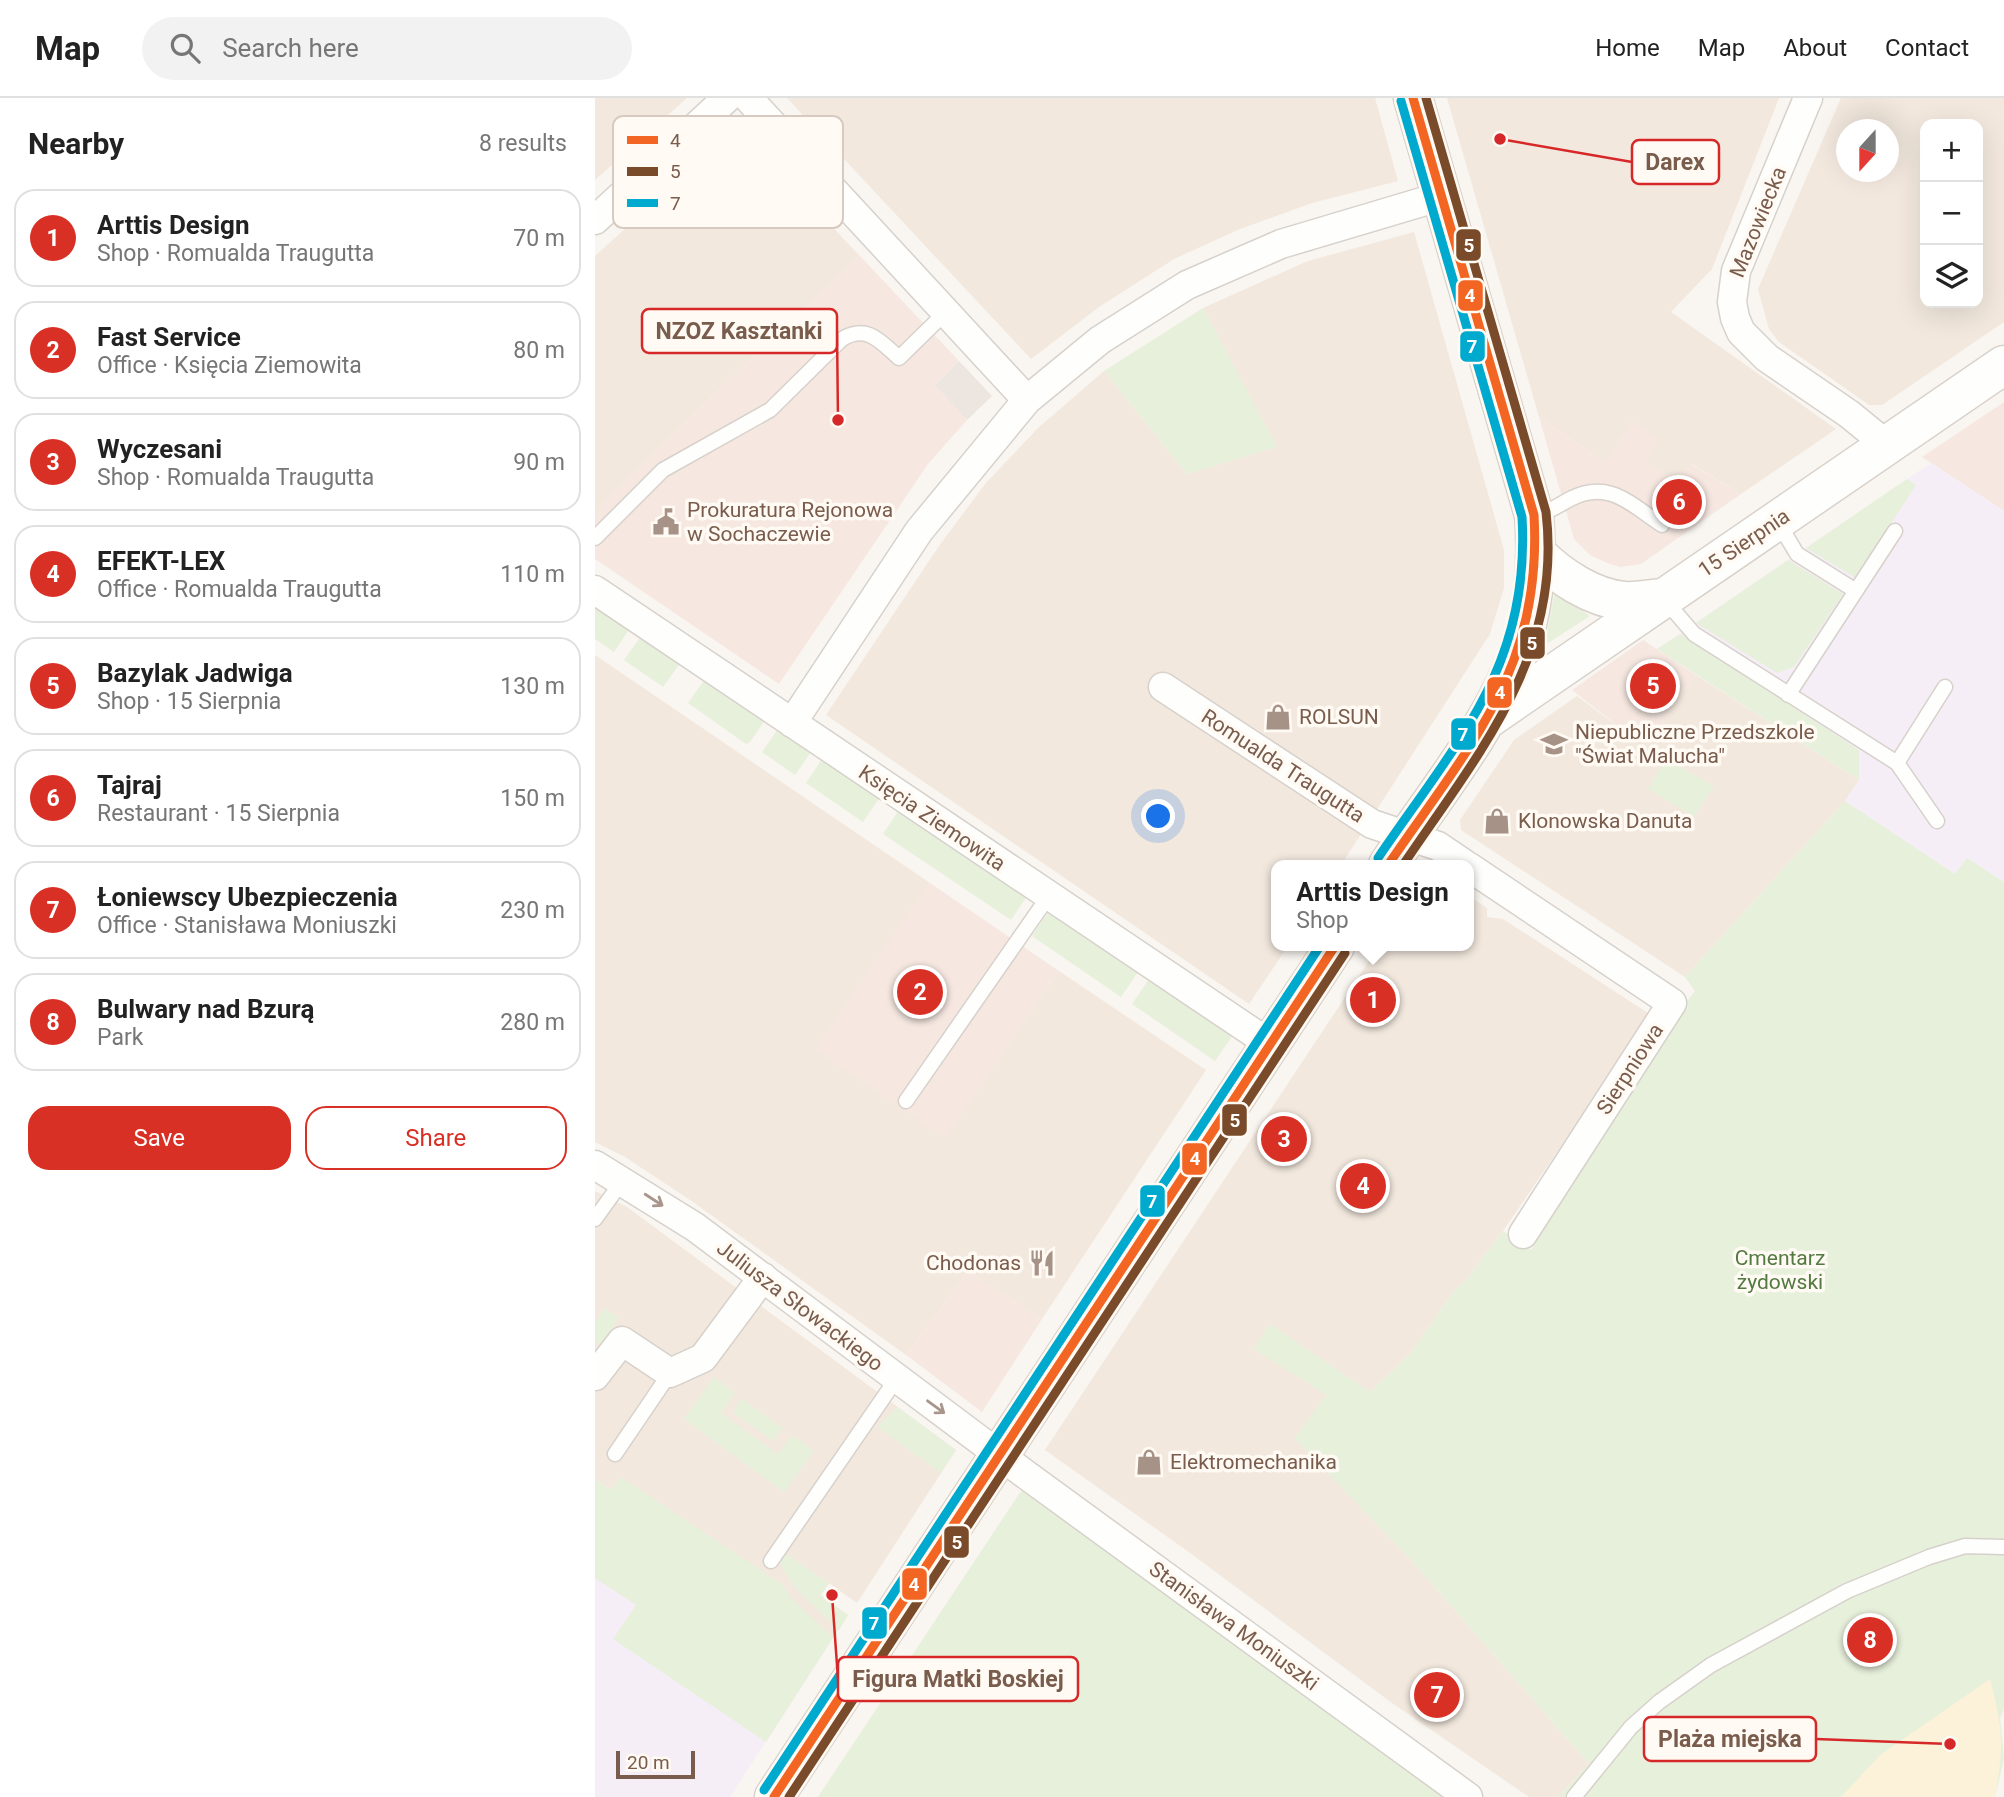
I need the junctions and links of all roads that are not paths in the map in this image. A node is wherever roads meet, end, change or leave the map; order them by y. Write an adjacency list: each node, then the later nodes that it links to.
1 (727, 98): 5 (street)
2 (748, 98): 6 (street)
3 (1413, 98): 7 (street)
4 (1808, 98): 14 (street, Mazowiecka)
5 (708, 116)
6 (765, 116)
7 (1442, 196): 13 (street); 15 (street)
8 (843, 201): 11 (street)
9 (613, 203): 10 (street)
10 (595, 220)
11 (946, 312): 13 (street); 19 (lane)
12 (2004, 365): 14 (street, 15 Sierpnia)
13 (1027, 400): 28 (street)
14 (1887, 445): 16 (street, 15 Sierpnia)
15 (1534, 515): 17 (lane); 20 (street)
16 (1776, 520): 22 (lane); 23 (street, 15 Sierpnia)
17 (1662, 525)
18 (1895, 531): 22 (lane)
19 (595, 538)
20 (1537, 554): 23 (street); 27 (street)
21 (595, 590): 28 (street, Księcia Ziemowita)
22 (1856, 591): 26 (lane)
23 (1663, 598): 26 (lane); 27 (street, 15 Sierpnia)
24 (1163, 687): 31 (street, Romualda Traugutta)
25 (1945, 687): 29 (lane)
26 (1788, 695): 29 (lane)
27 (1484, 722): 31 (street)
28 (792, 723): 34 (street, Księcia Ziemowita)
29 (1897, 763): 30 (lane)
30 (1937, 821)
31 (1397, 851): 32 (street, Sierpniowa)
32 (1459, 860)
33 (1474, 870): 41 (street, Sierpniowa)
34 (1048, 897): 36 (street, Księcia Ziemowita); 37 (lane)
35 (1332, 951): 36 (street)
36 (1270, 1044): 47 (street)
37 (907, 1101)
38 (595, 1165): 39 (street, Juliusza Słowackiego)
39 (623, 1180): 40 (lane); 42 (street, Juliusza Słowackiego, one-way to 42)
40 (595, 1219)
41 (1523, 1234)
42 (763, 1277): 43 (street); 45 (street, Juliusza Słowackiego)
43 (670, 1373): 44 (street); 46 (lane)
44 (595, 1376)
45 (897, 1378): 47 (street, Juliusza Słowackiego, one-way to 47); 49 (lane)
46 (615, 1454)
47 (1000, 1455): 50 (street); 51 (street, Stanisława Moniuszki)
48 (2004, 1547): 52 (lane)
49 (771, 1561)
50 (774, 1797)
51 (1468, 1797)
52 (1574, 1797)

